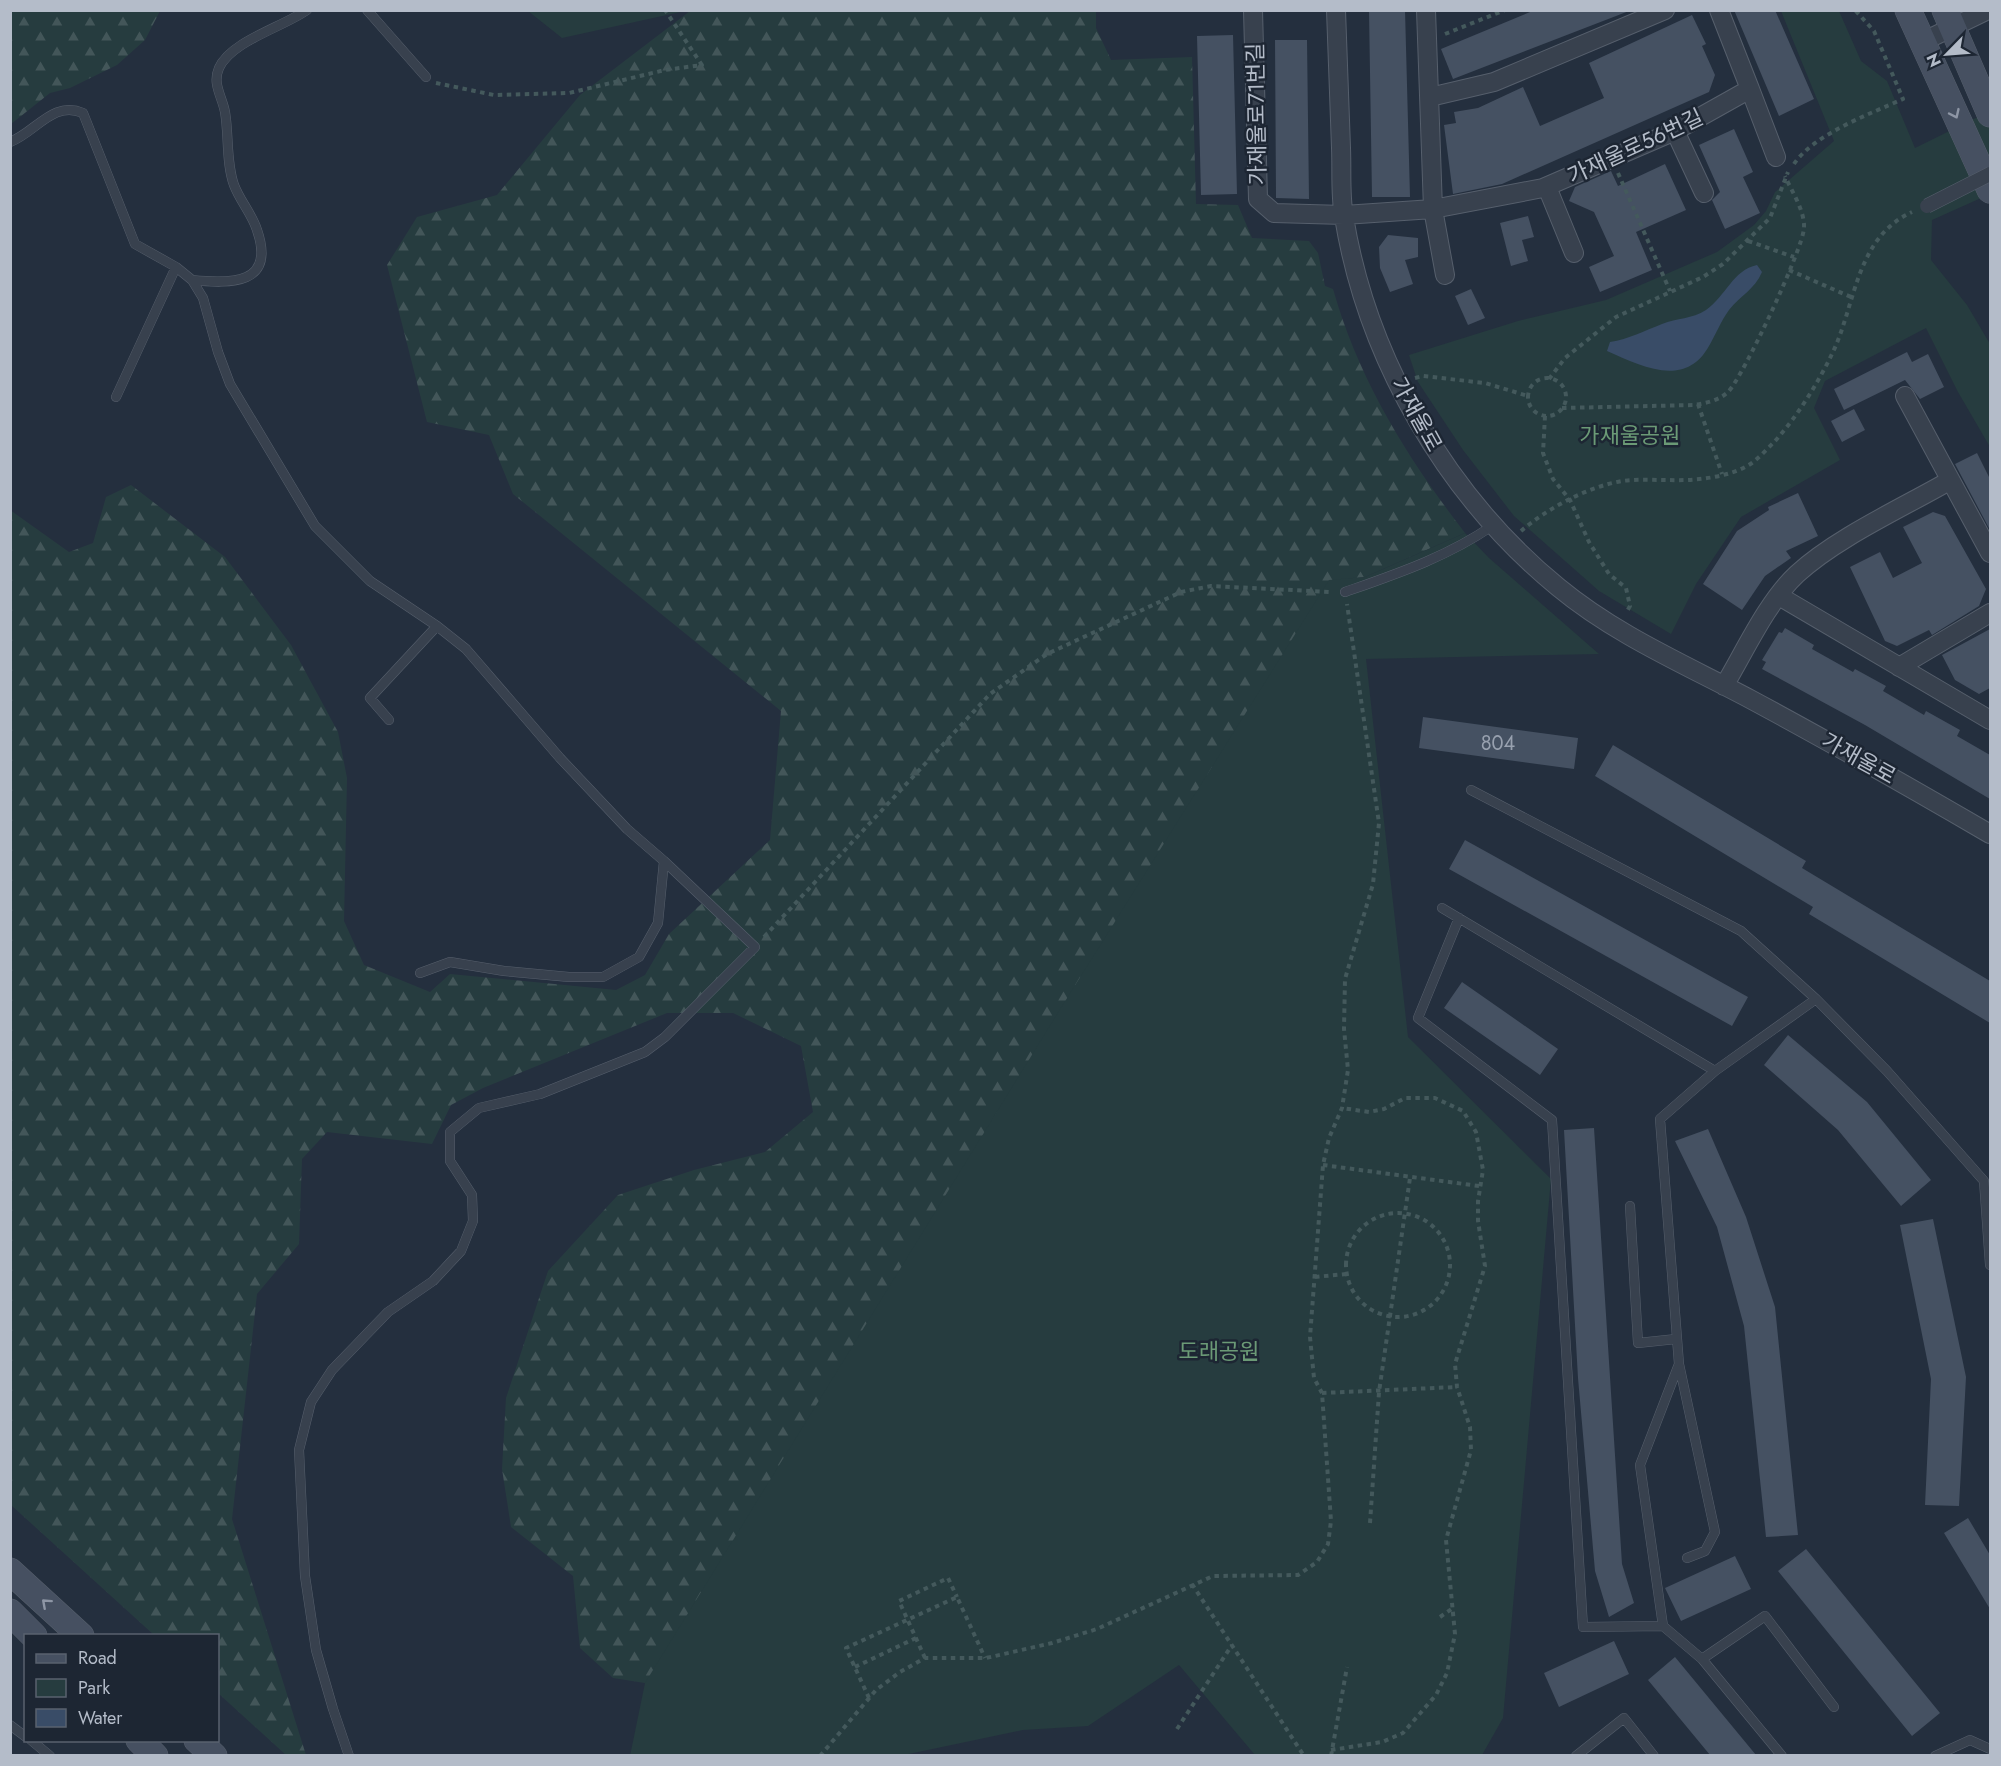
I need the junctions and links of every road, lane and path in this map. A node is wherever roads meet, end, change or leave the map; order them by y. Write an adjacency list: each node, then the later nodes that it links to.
1 (307, 10): 38 (lane)
2 (367, 10): 16 (lane)
3 (665, 10): 16 (path)
4 (1253, 10): 31 (street, 가재울로71번길)
5 (1336, 10): 31 (street, 가재울로)
6 (1426, 10): 14 (street)
7 (1505, 10): 14 (path)
8 (1665, 10): 18 (street)
9 (1719, 10): 17 (street)
10 (1855, 10): 25 (path)
11 (1908, 10): 15 (main road)
12 (1988, 10): 13 (street)
13 (1949, 19): 15 (street); 19 (main road)
14 (1427, 41): 18 (street)
15 (1922, 42): 27 (main road, one-way to 27)
16 (426, 77)
17 (1750, 89): 20 (street, 가재울로56번길); 22 (street)
18 (1430, 97): 30 (street)
19 (1990, 114)
20 (1676, 131): 23 (street, 가재울로56번길); 28 (street)
21 (10, 142): 35 (lane)
22 (1776, 157): 25 (path)
23 (1612, 158): 26 (street, 가재울로56번길); 39 (path)
24 (1990, 174): 29 (street, bridge)
25 (1785, 176): 32 (path); 34 (path)
26 (1547, 187): 30 (street, 가재울로56번길); 33 (street)
27 (1990, 190)
28 (1704, 193)
29 (1927, 206): 40 (path)
30 (1433, 209): 31 (street, 가재울로56번길); 37 (street)
31 (1344, 215): 42 (street, 가재울로)
32 (1748, 241): 34 (path); 39 (path)
33 (1574, 253)
34 (1794, 257): 36 (path)
35 (176, 267): 38 (lane); 45 (lane)
36 (1789, 270): 40 (path); 46 (path)
37 (1445, 275)
38 (192, 280): 58 (lane)
39 (1670, 291): 41 (path)
40 (1851, 297): 49 (path)
41 (1549, 379): 43 (path); 47 (path)
42 (1399, 382): 43 (path); 52 (street, 가재울로)
43 (1528, 396): 48 (path)
44 (1905, 396): 50 (street)
45 (116, 397)
46 (1698, 404): 47 (path); 49 (path)
47 (1562, 408): 48 (path)
48 (1545, 416): 51 (path)
49 (1722, 474): 51 (path)
50 (1949, 481): 54 (street); 56 (street)
51 (1570, 500): 53 (path); 59 (path)
52 (1492, 526): 53 (street, 가재울로); 55 (lane)
53 (1509, 541): 59 (street, 가재울로)
54 (1990, 553)
55 (1345, 592): 69 (path); 73 (path)
56 (1779, 596): 60 (street); 61 (street)
57 (1990, 613): 60 (street)
58 (437, 626): 62 (lane); 66 (lane)
59 (1616, 628): 61 (street, 가재울로)
60 (1899, 667): 63 (street)
61 (1724, 686): 65 (street, 가재울로)
62 (389, 720)
63 (1990, 720)
64 (1471, 790): 71 (lane)
65 (1990, 834)
66 (664, 861): 69 (lane); 70 (lane)
67 (1442, 908): 68 (lane)
68 (1459, 918): 72 (lane); 98 (lane)
69 (755, 946): 121 (lane)
70 (420, 974)
71 (1816, 999): 72 (lane); 76 (lane)
72 (1715, 1071): 84 (lane)
73 (1342, 1108): 74 (path); 77 (path)
74 (1323, 1165): 75 (path); 82 (path)
75 (1410, 1178): 77 (path); 79 (path)
76 (1987, 1180): 80 (lane)
77 (1479, 1186): 86 (path)
78 (1630, 1206): 84 (lane)
79 (1404, 1213): 81 (path); 83 (path); 83 (path)
80 (1990, 1265)
81 (1346, 1274): 82 (path); 83 (path)
82 (1315, 1277): 88 (path)
83 (1390, 1316): 87 (path)
84 (1676, 1340): 85 (lane)
85 (1679, 1364): 90 (lane); 98 (lane)
86 (1457, 1388): 87 (path); 94 (path)
87 (1379, 1392): 88 (path); 89 (path)
88 (1322, 1393): 92 (path)
89 (1370, 1523)
90 (1687, 1558)
91 (10, 1571): 100 (main road, one-way to 91)
92 (1192, 1584): 102 (path); 104 (path)
93 (957, 1598): 97 (path); 97 (path); 104 (path)
94 (1453, 1608): 96 (path); 117 (path)
95 (10, 1612): 99 (main road)
96 (1440, 1617)
97 (908, 1620): 101 (path); 106 (path)
98 (1664, 1626): 105 (lane)
99 (33, 1634)
100 (80, 1634)
101 (916, 1638): 103 (path); 106 (path)
102 (1232, 1645): 111 (path); 123 (path)
103 (925, 1658): 104 (path); 108 (path)
104 (985, 1658)
105 (1702, 1659): 109 (lane); 126 (lane)
106 (855, 1667): 108 (path)
107 (1347, 1667): 117 (path)
108 (869, 1698): 122 (path)
109 (1834, 1707)
110 (10, 1725): 112 (lane)
111 (1178, 1729)
112 (24, 1736)
113 (34, 1742): 118 (lane)
114 (142, 1742): 119 (main road)
115 (199, 1742): 120 (main road)
116 (1990, 1749): 127 (lane)
117 (1331, 1753)
118 (50, 1755)
119 (154, 1755)
120 (214, 1755)
121 (349, 1755)
122 (820, 1755)
123 (1304, 1755)
124 (1576, 1755): 125 (lane)
125 (1653, 1755)
126 (1782, 1755)
127 (1935, 1755)

